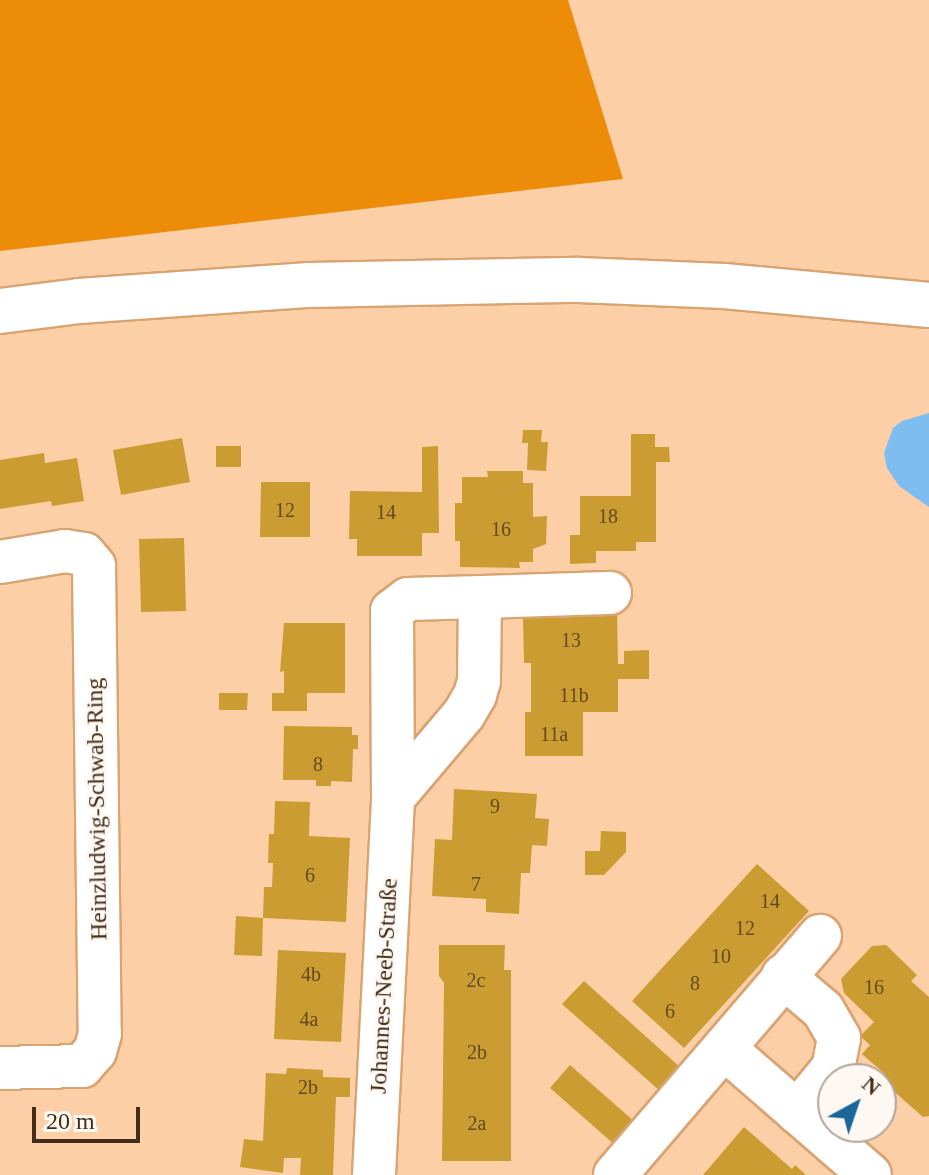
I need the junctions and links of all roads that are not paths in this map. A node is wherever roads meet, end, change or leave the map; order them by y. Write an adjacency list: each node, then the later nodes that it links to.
1 (929, 305): 2 (main road)
2 (0, 311)
3 (0, 562): 10 (street, Heinzludwig-Schwab-Ring)
4 (610, 593): 5 (street, Johannes-Neeb-Straße)
5 (480, 597): 6 (street); 6 (street, Johannes-Neeb-Straße)
6 (393, 798): 12 (street, Johannes-Neeb-Straße)
7 (820, 936): 8 (street)
8 (783, 976): 9 (street); 11 (street)
9 (725, 1049): 11 (street); 13 (street)
10 (0, 1068)
11 (797, 1112): 14 (street)
12 (374, 1175)
13 (615, 1175)
14 (870, 1175)

